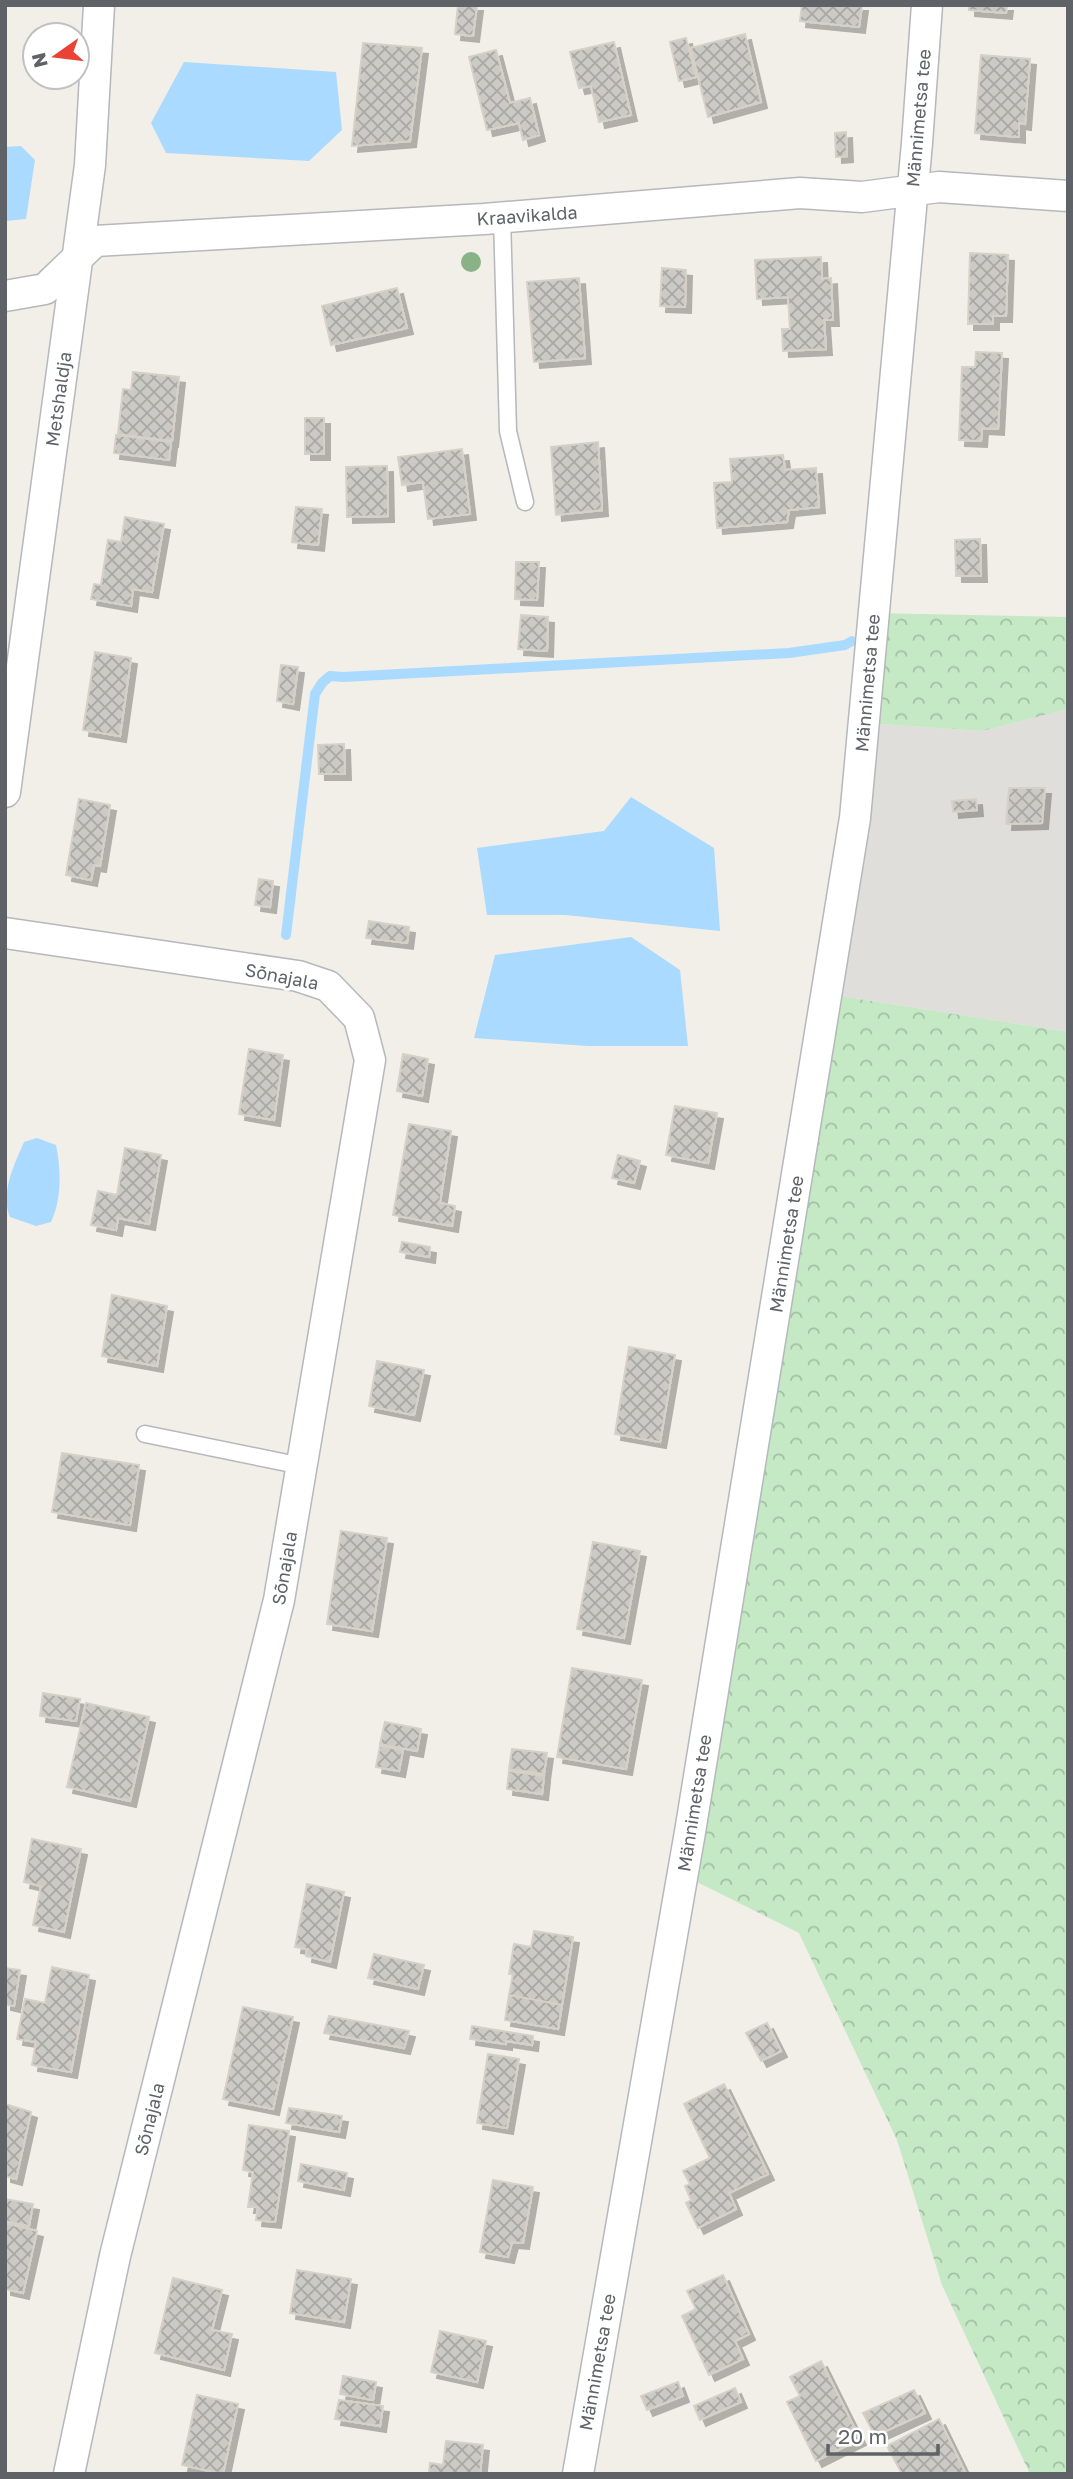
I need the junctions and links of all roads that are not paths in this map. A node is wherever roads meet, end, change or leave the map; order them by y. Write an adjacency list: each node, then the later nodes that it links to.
1 (99, 5): 6 (street, Metshaldja)
2 (928, 5): 3 (street, Männimetsa tee)
3 (912, 191): 4 (street, Kraavikalda); 5 (street, Kraavikalda); 14 (street, Männimetsa tee)
4 (1068, 196)
5 (502, 217): 6 (street, Kraavikalda); 8 (lane)
6 (76, 259): 7 (street, Kraavikalda); 9 (street, Metshaldja)
7 (5, 296)
8 (525, 502)
9 (5, 792)
10 (5, 933): 12 (street, Sõnajala)
11 (145, 1434): 12 (lane)
12 (302, 1466): 13 (street, Sõnajala)
13 (69, 2474)
14 (578, 2474)

